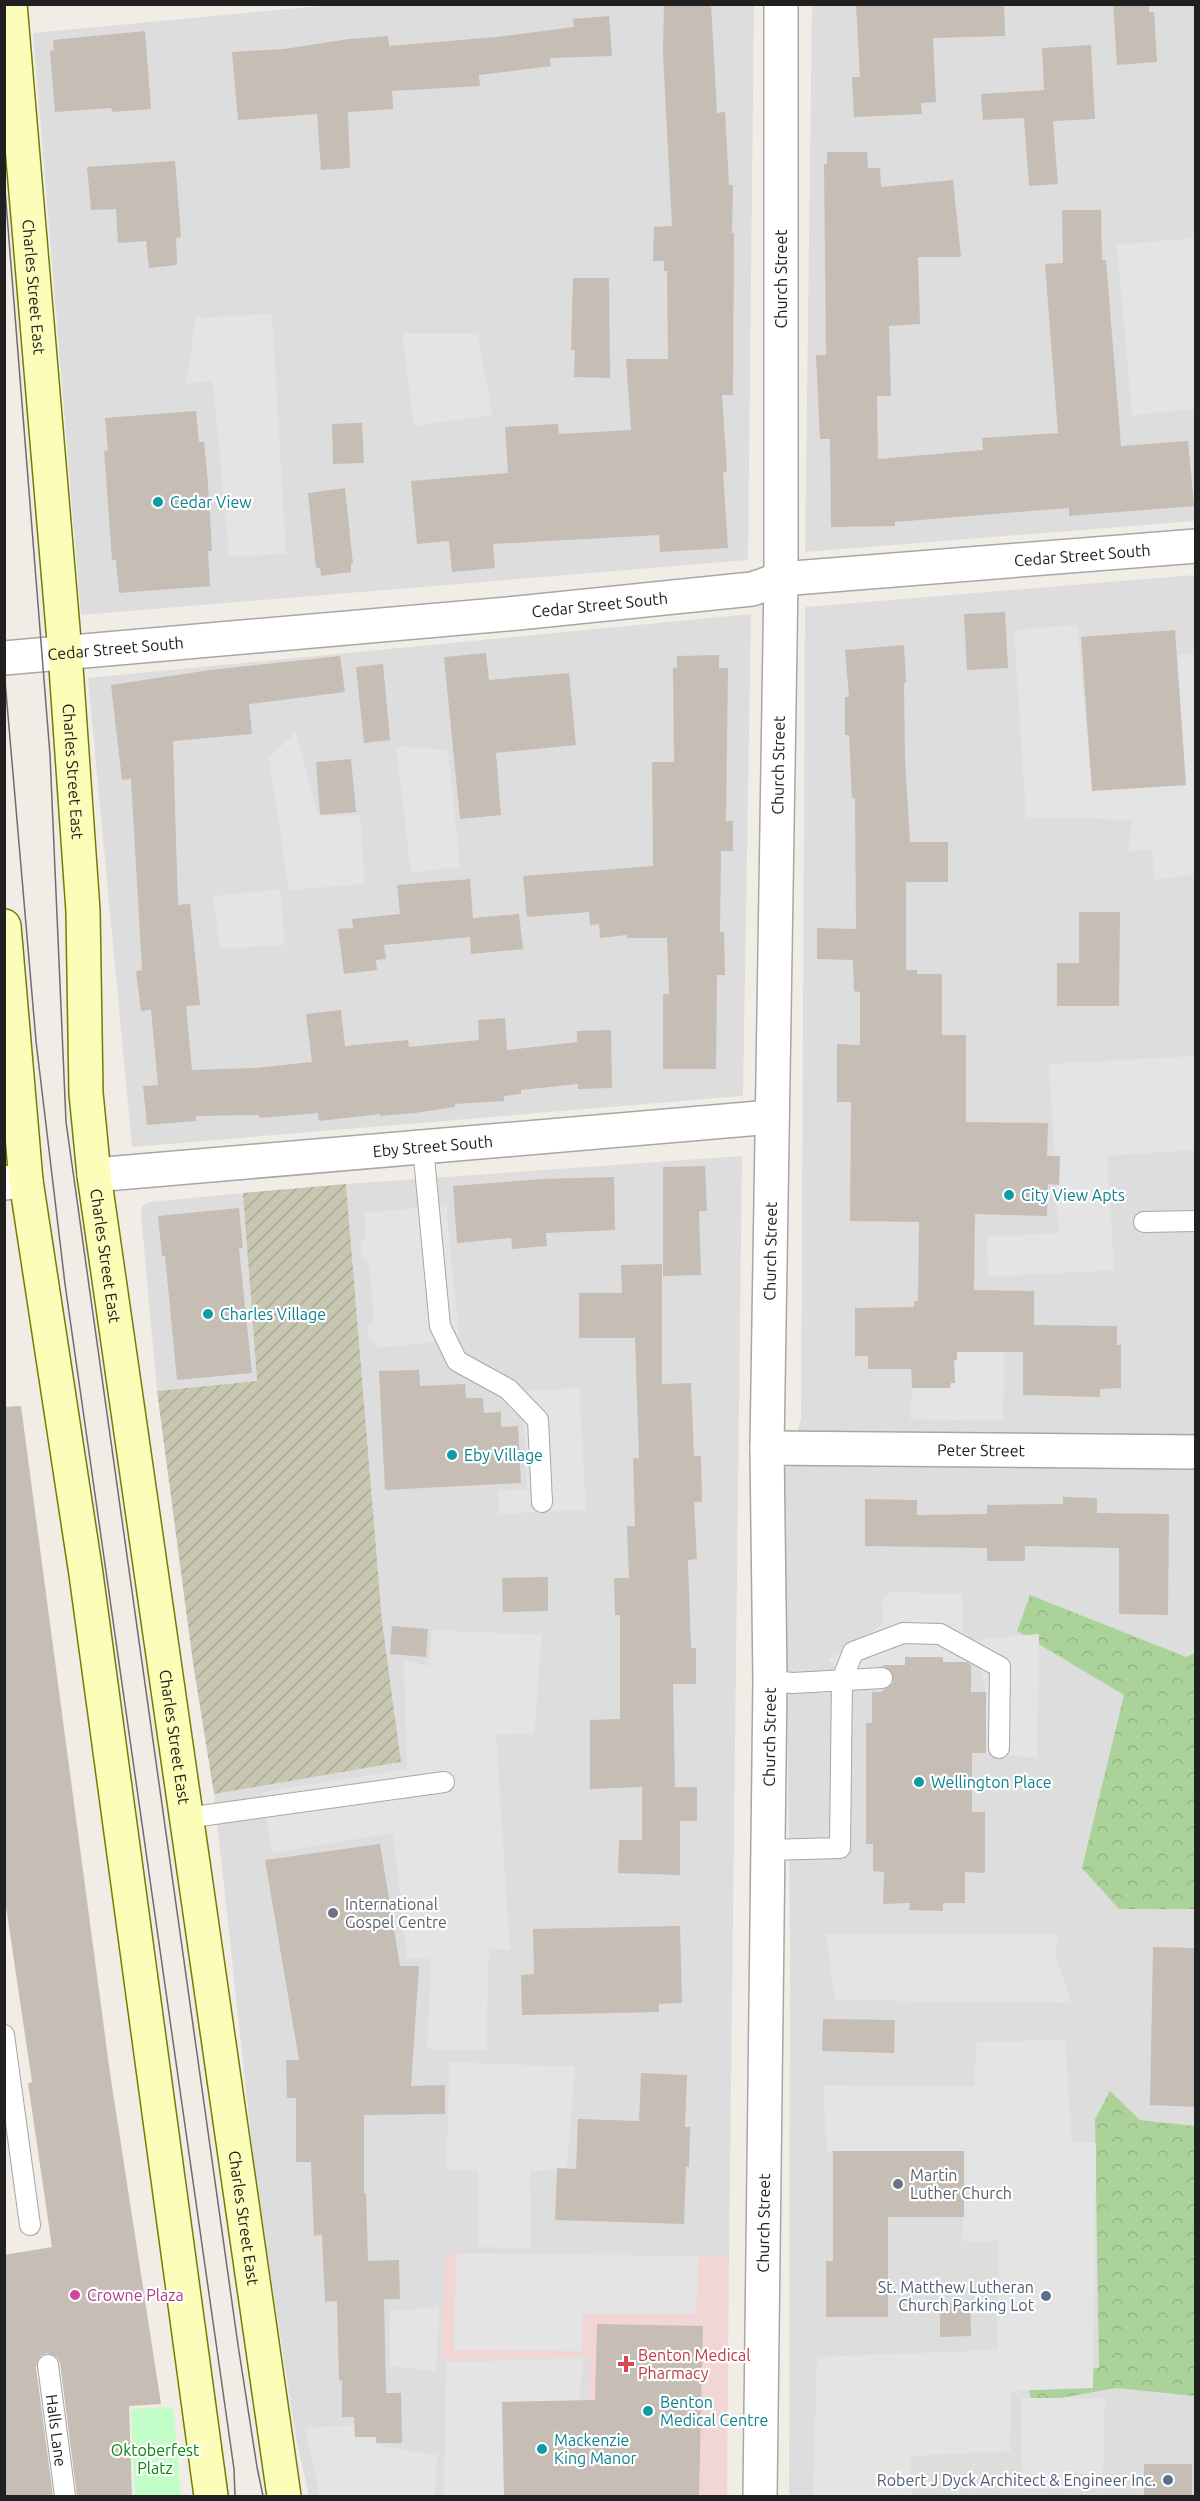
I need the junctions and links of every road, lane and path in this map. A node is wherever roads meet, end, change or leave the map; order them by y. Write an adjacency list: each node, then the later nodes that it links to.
1 (10, 4): 5 (main road, Charles Street East)
2 (781, 4): 4 (street, Church Street)
3 (1196, 546): 4 (street, Cedar Street South)
4 (781, 579): 5 (street, Cedar Street South); 8 (street, Church Street)
5 (65, 653): 6 (street, Cedar Street South); 10 (main road, Charles Street East)
6 (4, 658)
7 (4, 926): 11 (main road)
8 (772, 1118): 9 (street, Eby Street South); 14 (street, Church Street)
9 (423, 1147): 10 (street, Eby Street South); 16 (lane)
10 (94, 1175): 22 (main road, Charles Street East)
11 (15, 1182): 29 (main road)
12 (1196, 1221): 13 (lane)
13 (1144, 1222)
14 (767, 1448): 15 (street, Peter Street); 19 (street, Church Street)
15 (1196, 1452)
16 (542, 1502)
17 (882, 1678): 18 (lane)
18 (842, 1680): 19 (lane); 20 (lane); 23 (lane)
19 (770, 1681): 23 (street, Church Street)
20 (999, 1748)
21 (444, 1782): 22 (lane)
22 (186, 1818): 30 (main road, Charles Street East)
23 (767, 1850): 31 (street, Church Street)
24 (4, 2035): 25 (lane)
25 (13, 2164): 26 (lane)
26 (30, 2224)
27 (48, 2366): 28 (lane, Halls Lane)
28 (65, 2496)
29 (211, 2496)
30 (284, 2496)
31 (760, 2496)

